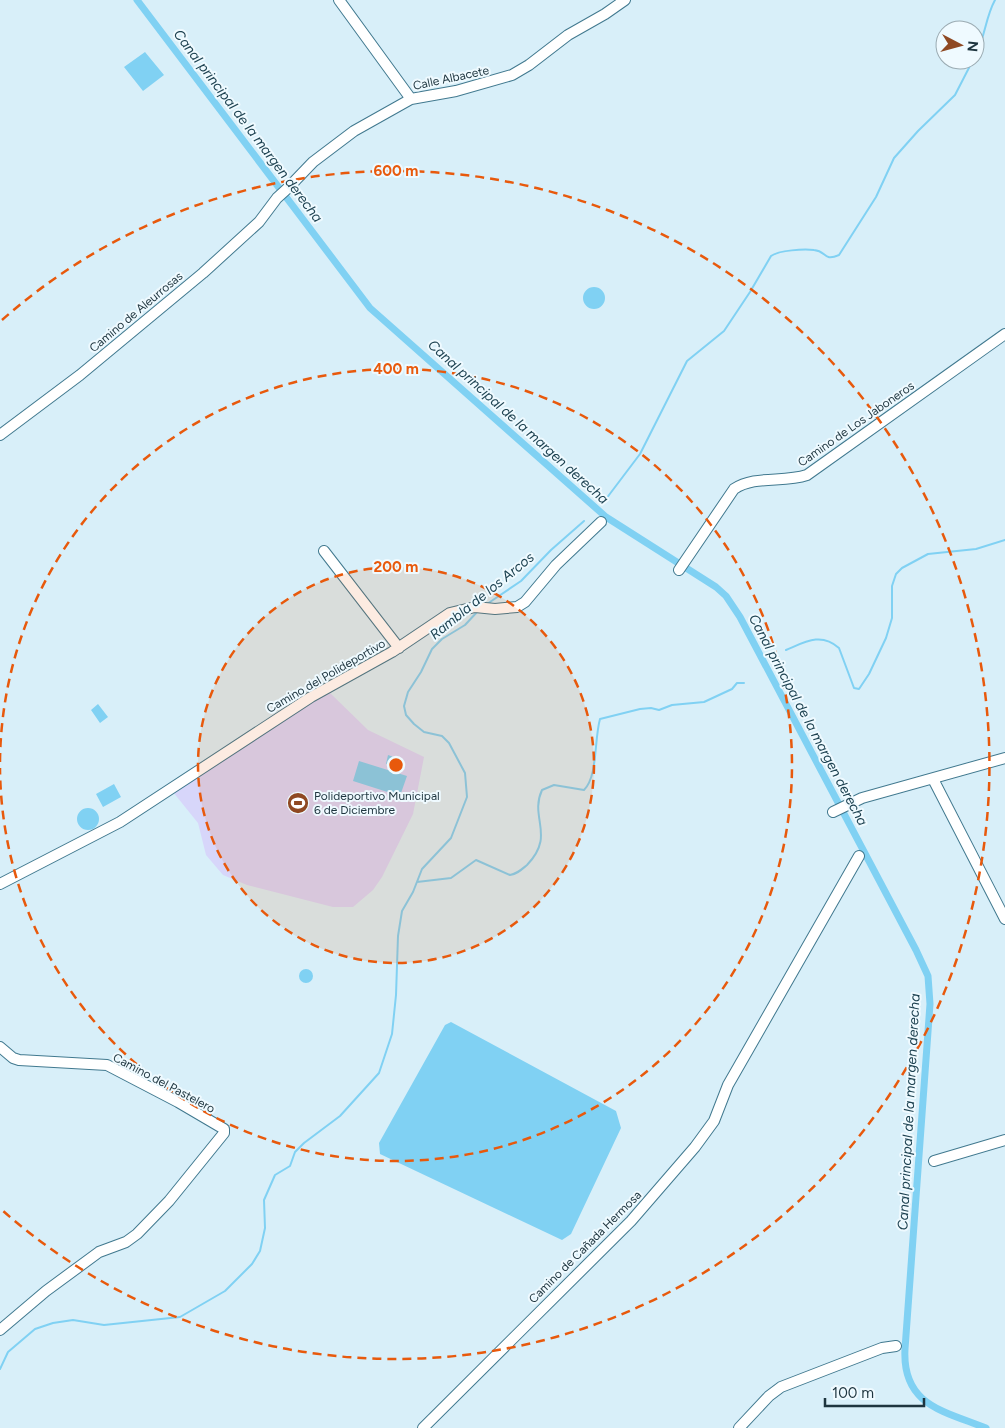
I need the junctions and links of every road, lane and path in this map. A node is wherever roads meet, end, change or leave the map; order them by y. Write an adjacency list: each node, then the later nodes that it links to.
1 (339, 0): 3 (street)
2 (625, 0): 3 (street, Calle Albacete)
3 (411, 99): 4 (street, Calle Albacete)
4 (278, 196): 6 (street, Camino de Aleurrosas)
5 (1005, 334): 9 (street, Camino de Los Jaboneros)
6 (0, 435)
7 (601, 522): 10 (street, Camino del Polideportivo)
8 (324, 550): 10 (street)
9 (682, 566)
10 (399, 648): 15 (street, Camino del Polideportivo)
11 (1005, 758): 12 (street)
12 (933, 779): 13 (street); 16 (street)
13 (834, 811)
14 (859, 856): 22 (street, Camino de Cañada Hermosa)
15 (0, 884)
16 (1005, 919)
17 (0, 1047): 20 (street, Camino del Pastelero)
18 (1005, 1140): 19 (street)
19 (934, 1161)
20 (0, 1330)
21 (896, 1346): 23 (street)
22 (423, 1428)
23 (739, 1428)

